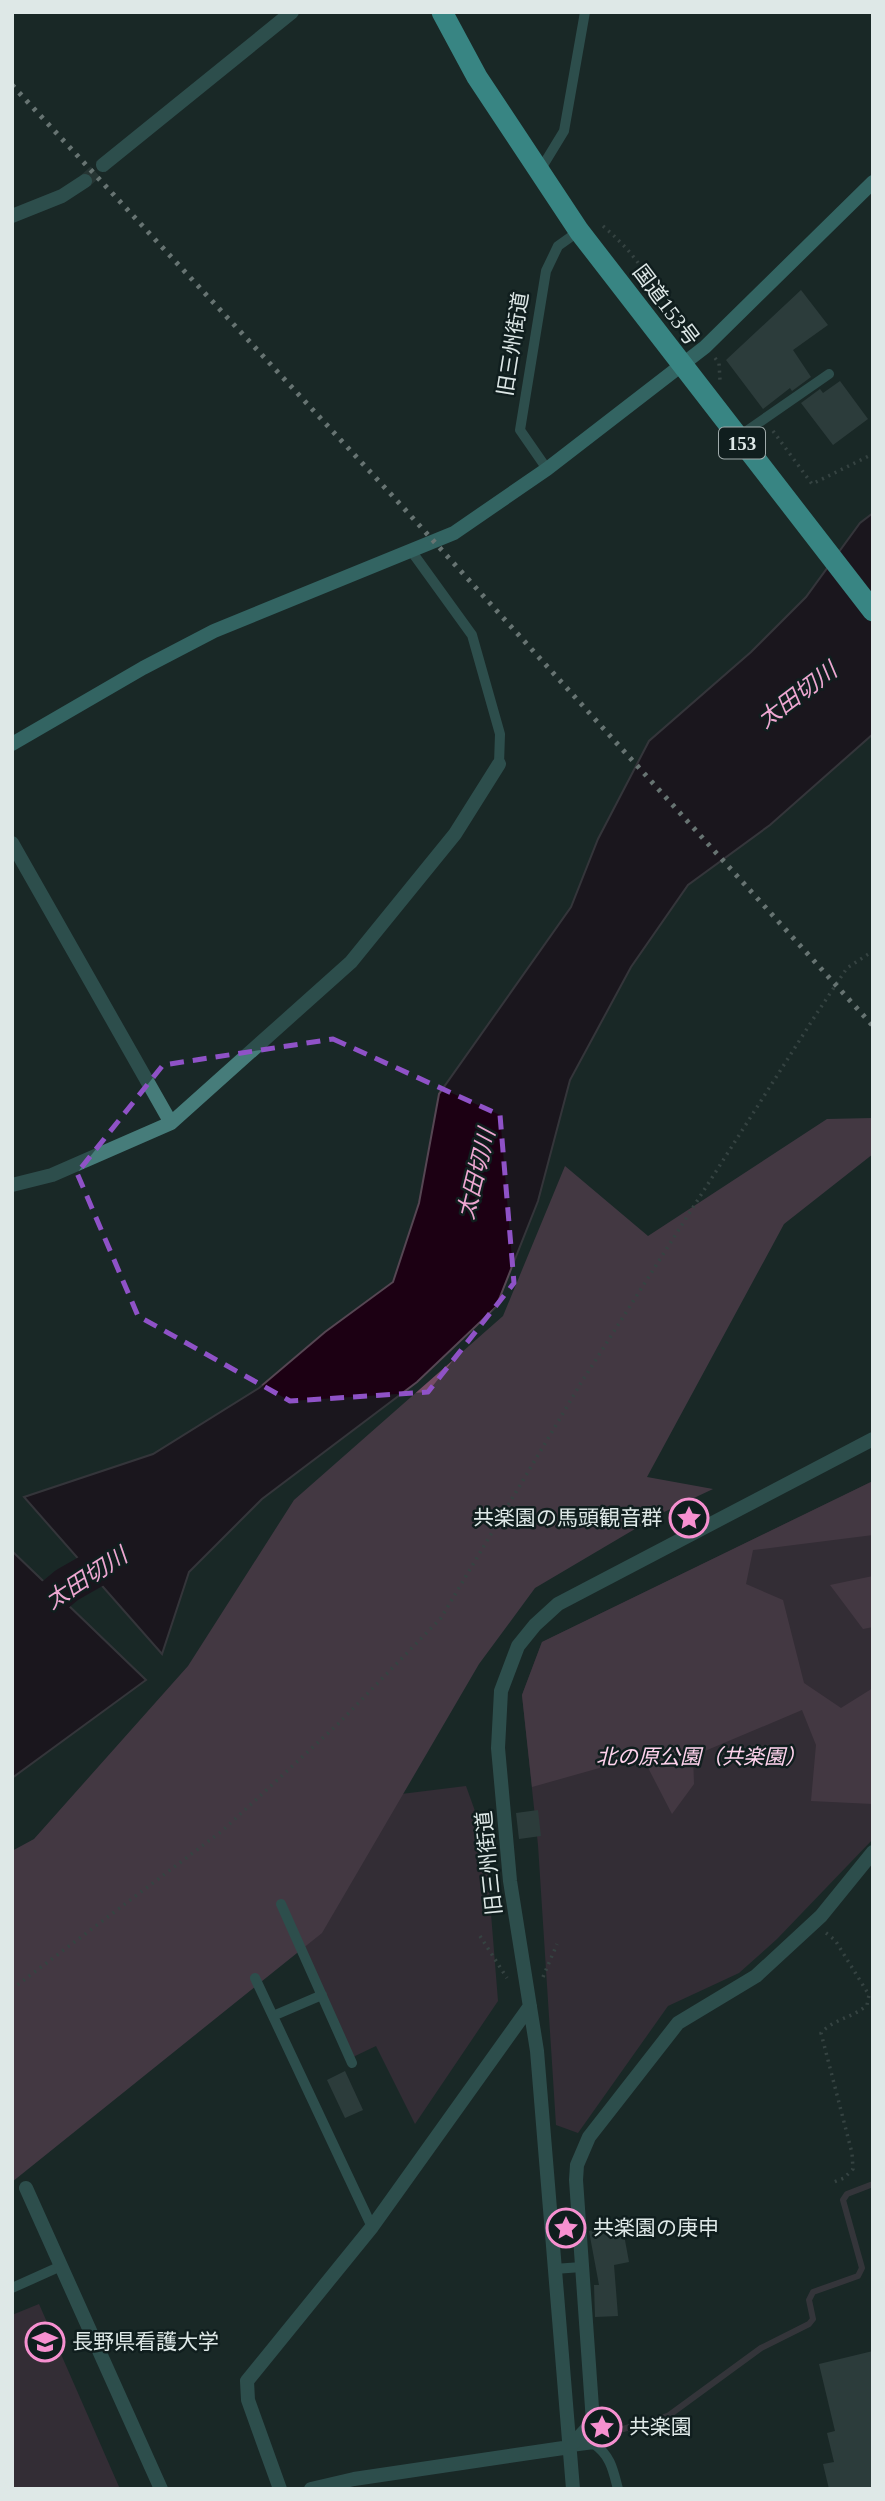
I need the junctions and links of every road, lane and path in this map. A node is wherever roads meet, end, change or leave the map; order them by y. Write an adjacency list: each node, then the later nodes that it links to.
1 (292, 12): 4 (street)
2 (442, 12): 5 (highway, 国道153号 / 153)
3 (585, 12): 5 (lane)
4 (103, 165)
5 (539, 172): 9 (highway, 国道153号 / 153)
6 (85, 181): 8 (street)
7 (873, 182): 14 (street)
8 (12, 216)
9 (587, 225): 10 (path); 14 (highway, 国道153号 / 153); 20 (lane, 旧三州街道)
10 (663, 304)
11 (676, 322): 12 (path)
12 (692, 332)
13 (719, 363): 16 (path)
14 (681, 366): 18 (highway, 国道153号 / 153); 20 (street)
15 (829, 374): 17 (lane)
16 (720, 382)
17 (764, 419): 18 (lane); 19 (path)
18 (737, 438): 22 (highway, 国道153号 / 153)
19 (873, 454)
20 (547, 468): 21 (street)
21 (412, 552): 23 (street); 24 (lane)
22 (873, 611)
23 (12, 744)
24 (499, 764): 27 (street)
25 (12, 844): 27 (street)
26 (873, 951): 38 (path)
27 (171, 1123): 28 (street)
28 (12, 1185)
29 (873, 1439): 40 (street, 旧三州街道)
30 (873, 1852): 32 (street)
31 (281, 1904): 39 (lane)
32 (814, 1923): 43 (path); 47 (street)
33 (480, 1936): 37 (path)
34 (557, 1944): 36 (path)
35 (255, 1978): 41 (lane)
36 (540, 1985)
37 (513, 1987)
38 (12, 1989)
39 (321, 1995): 41 (lane); 42 (lane)
40 (530, 2006): 45 (street); 48 (street, 旧三州街道)
41 (273, 2016): 45 (lane)
42 (352, 2063)
43 (831, 2183)
44 (26, 2188): 46 (street)
45 (372, 2227): 52 (street)
46 (61, 2266): 49 (lane); 51 (street)
47 (582, 2267): 48 (lane); 50 (street)
48 (554, 2269): 50 (street, 旧三州街道)
49 (12, 2287)
50 (570, 2447): 53 (street); 54 (street, 旧三州街道); 55 (lane)
51 (161, 2489)
52 (280, 2489)
53 (312, 2489)
54 (573, 2489)
55 (618, 2489)

